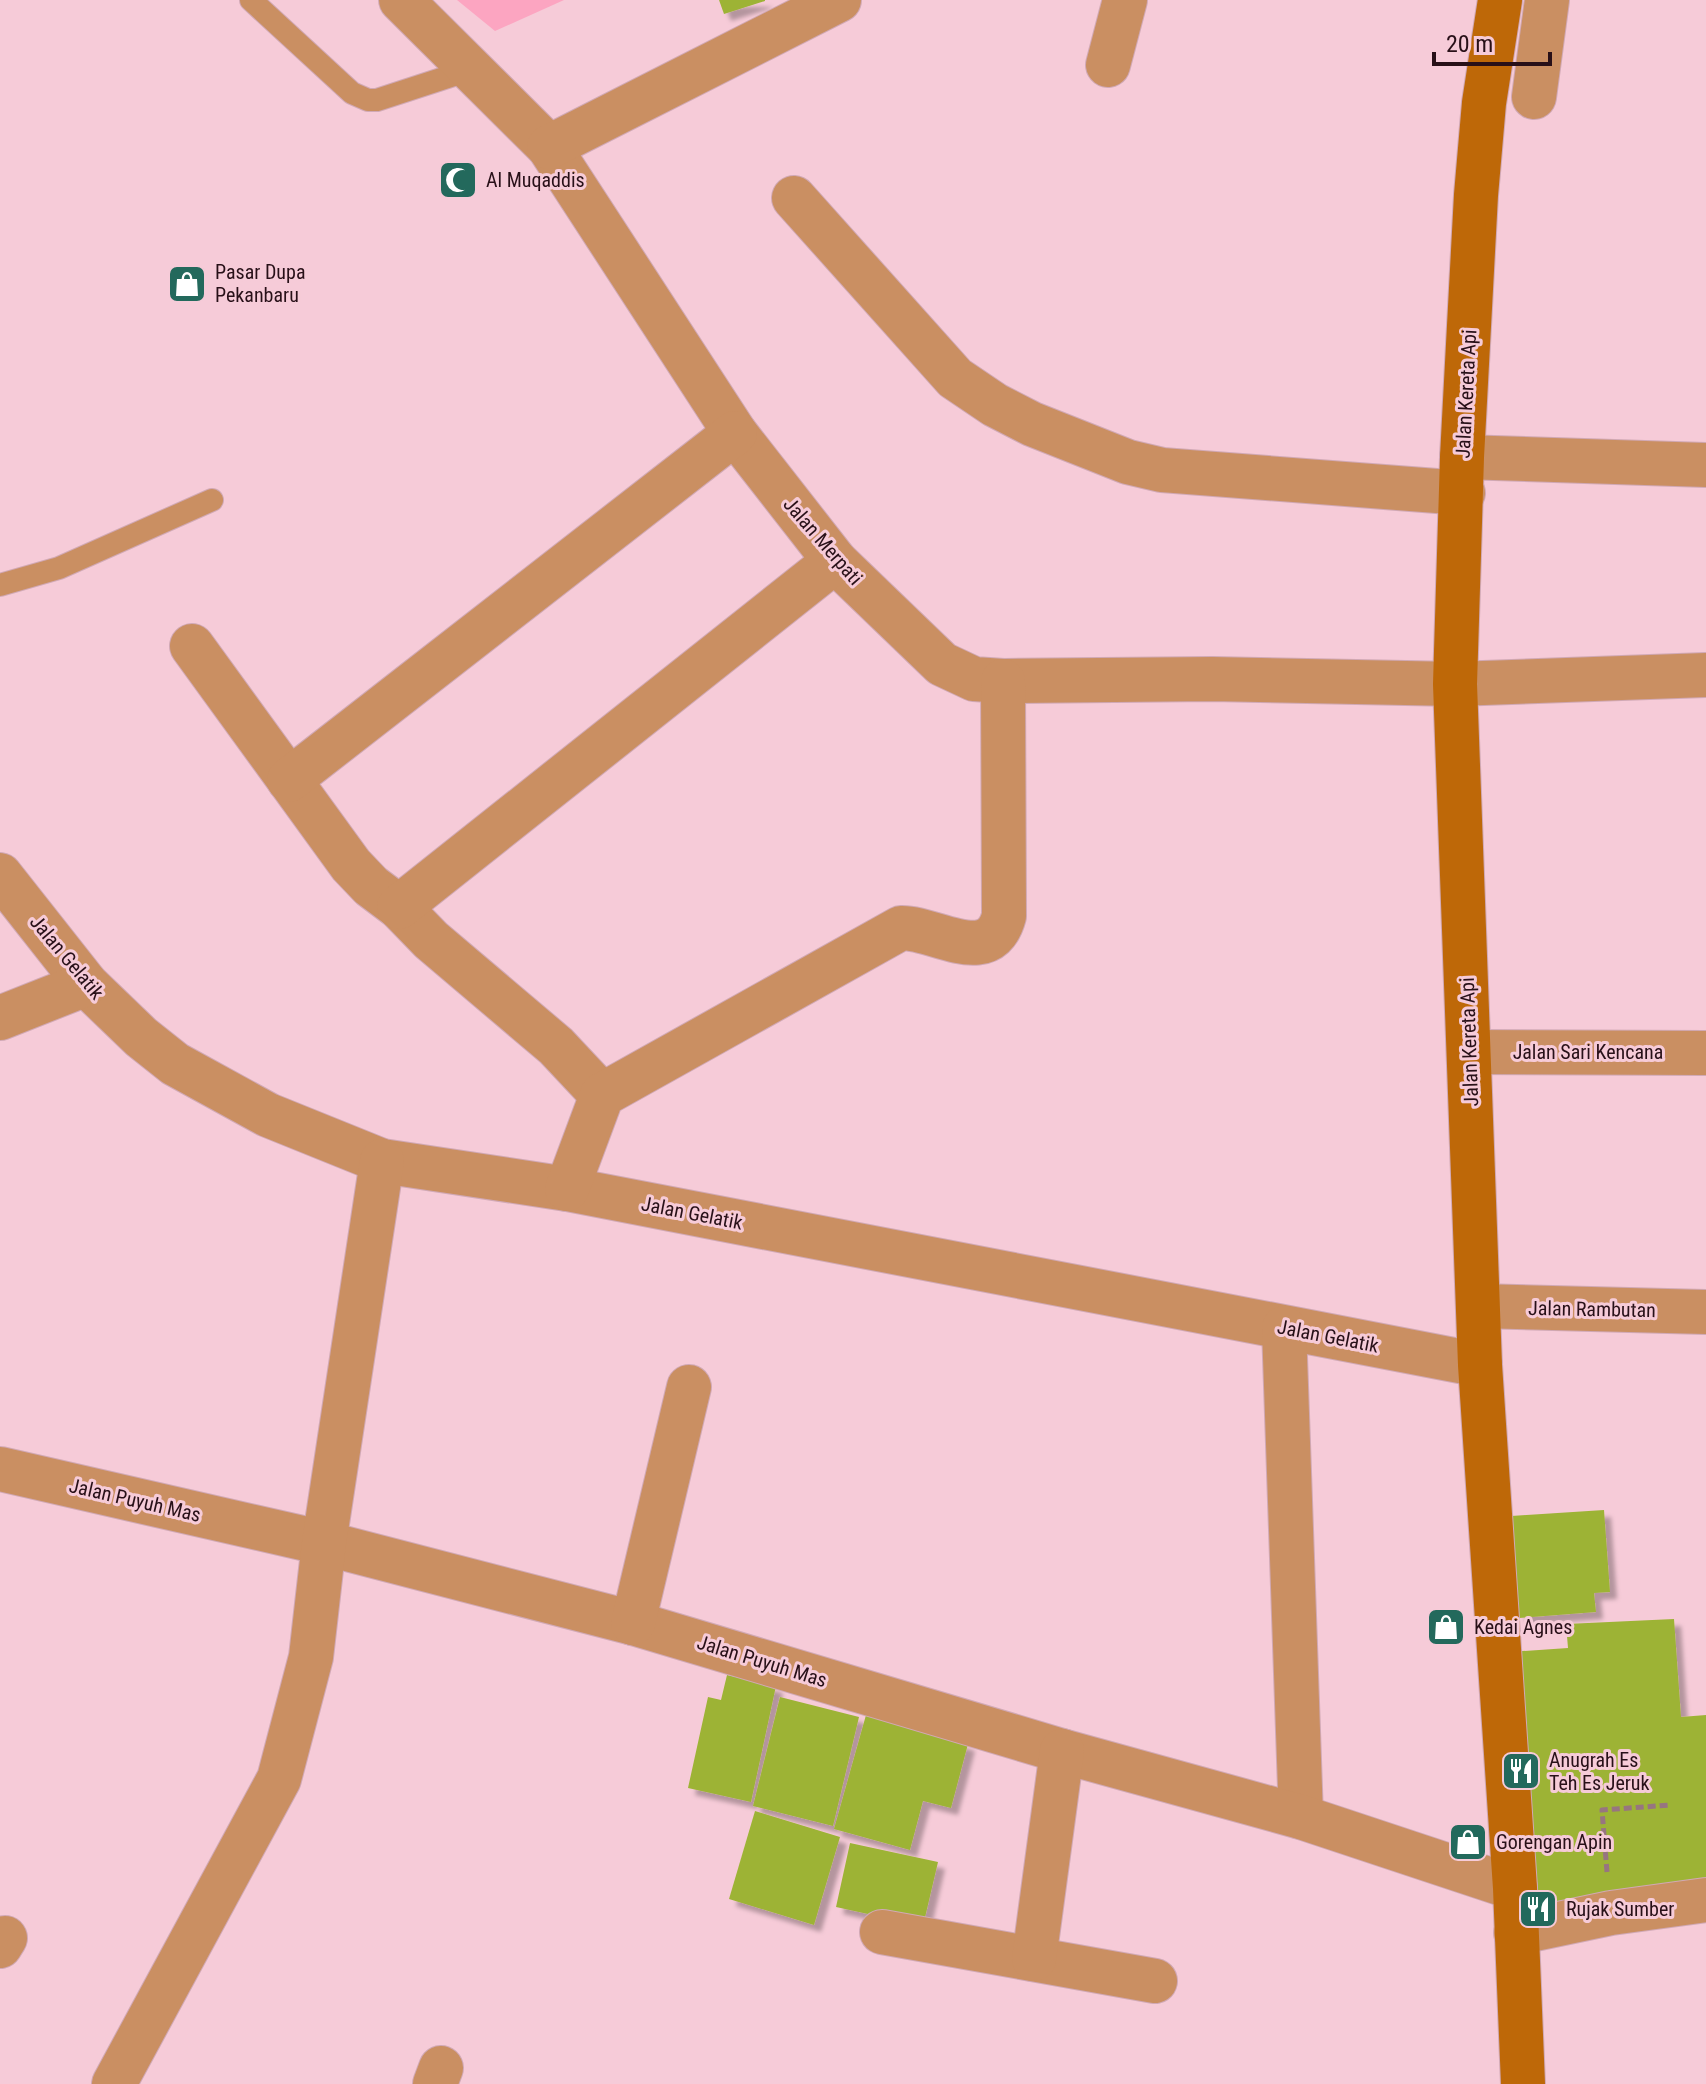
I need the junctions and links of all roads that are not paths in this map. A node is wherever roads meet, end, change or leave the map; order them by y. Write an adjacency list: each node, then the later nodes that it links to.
1 (251, 0): 8 (lane)
2 (401, 0): 8 (street, Jalan Merpati)
3 (839, 0): 10 (street)
4 (1125, 0): 7 (street)
5 (1500, 0): 14 (street, Jalan Kereta Api)
6 (1547, 0): 9 (street)
7 (1108, 65)
8 (472, 69): 10 (street, Jalan Merpati)
9 (1534, 97)
10 (549, 147): 12 (street, Jalan Merpati)
11 (794, 198): 14 (street)
12 (735, 433): 16 (street, Jalan Merpati); 22 (street)
13 (1706, 465): 14 (street)
14 (1463, 475): 21 (street, Jalan Kereta Api)
15 (212, 500): 17 (lane)
16 (835, 561): 20 (street, Jalan Merpati); 24 (street)
17 (0, 585)
18 (192, 646): 22 (street)
19 (1706, 675): 21 (street, Jalan Merpati)
20 (1003, 681): 21 (street, Jalan Merpati); 29 (street)
21 (1455, 684): 27 (street, Jalan Kereta Api)
22 (289, 780): 24 (street)
23 (0, 875): 25 (street, Jalan Gelatik)
24 (399, 907): 29 (street)
25 (86, 984): 26 (street); 30 (street, Jalan Gelatik)
26 (0, 1018)
27 (1469, 1052): 28 (street, Jalan Sari Kencana); 32 (street, Jalan Kereta Api)
28 (1706, 1053)
29 (602, 1095): 31 (street)
30 (382, 1161): 31 (street, Jalan Gelatik); 38 (street)
31 (567, 1189): 34 (street, Jalan Gelatik)
32 (1479, 1306): 33 (street, Jalan Rambutan); 35 (street, Jalan Kereta Api)
33 (1706, 1312)
34 (1284, 1328): 35 (street, Jalan Gelatik); 41 (street)
35 (1480, 1365): 42 (street, Jalan Kereta Api)
36 (689, 1387): 39 (street)
37 (0, 1469): 38 (street, Jalan Puyuh Mas)
38 (324, 1543): 39 (street, Jalan Puyuh Mas); 48 (street)
39 (633, 1623): 40 (street, Jalan Puyuh Mas)
40 (1062, 1751): 41 (street, Jalan Puyuh Mas); 46 (street)
41 (1301, 1817): 42 (street, Jalan Puyuh Mas)
42 (1515, 1888): 45 (street, Jalan Kereta Api)
43 (1706, 1900): 45 (street)
44 (882, 1932): 46 (street)
45 (1516, 1933): 49 (street, Jalan Kereta Api)
46 (1034, 1959): 47 (street)
47 (1155, 1981)
48 (114, 2084)
49 (1523, 2084)

